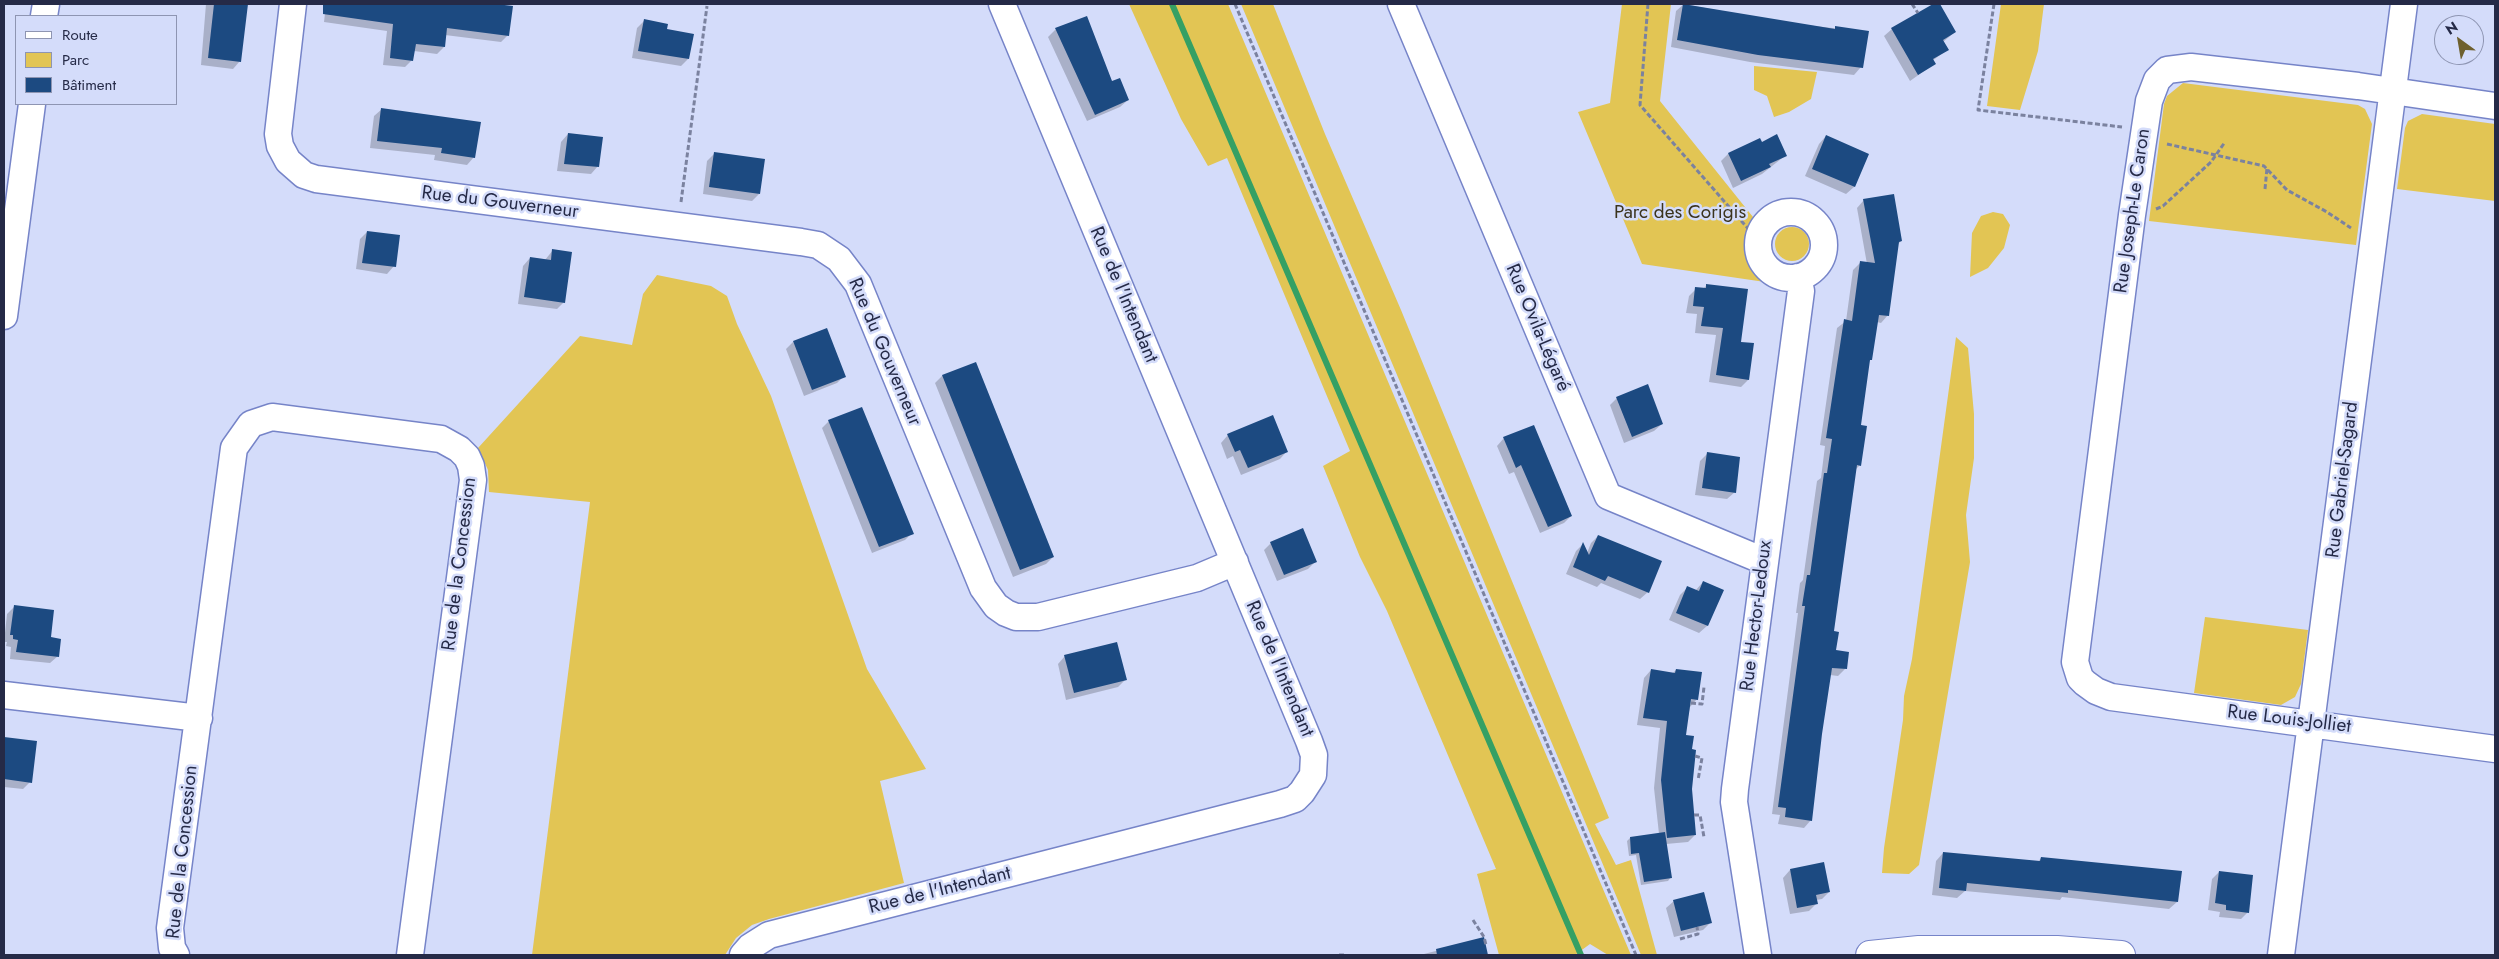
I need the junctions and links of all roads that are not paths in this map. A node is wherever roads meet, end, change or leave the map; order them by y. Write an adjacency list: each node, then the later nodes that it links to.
1 (293, 4): 11 (street, Rue du Gouverneur)
2 (1002, 4): 11 (street, Rue de l'Intendant)
3 (1401, 4): 10 (street, Rue Ovila-Légaré)
4 (2404, 4): 5 (street, Rue Gabriel-Sagard)
5 (2393, 92): 7 (street, Rue Joseph-Le Caron); 12 (street, Rue Joseph-Le Caron); 15 (street, Rue Gabriel-Sagard)
6 (32, 105): 9 (street)
7 (2495, 106)
8 (1798, 277): 8 (street); 10 (street, Rue Hector-Ledoux)
9 (4, 316)
10 (1764, 561): 20 (street, Rue Hector-Ledoux)
11 (1235, 562): 19 (street, Rue de l'Intendant)
12 (2085, 683): 15 (street, Rue Louis-Jolliet)
13 (4, 695): 14 (street)
14 (199, 718): 17 (street, Rue de la Concession); 18 (street, Rue de la Concession)
15 (2312, 724): 16 (street, Rue Louis-Jolliet); 23 (street, Rue Gabriel-Sagard)
16 (2495, 749)
17 (176, 955)
18 (410, 955)
19 (743, 955)
20 (1758, 955)
21 (1870, 955): 22 (street)
22 (2121, 955)
23 (2281, 955)

